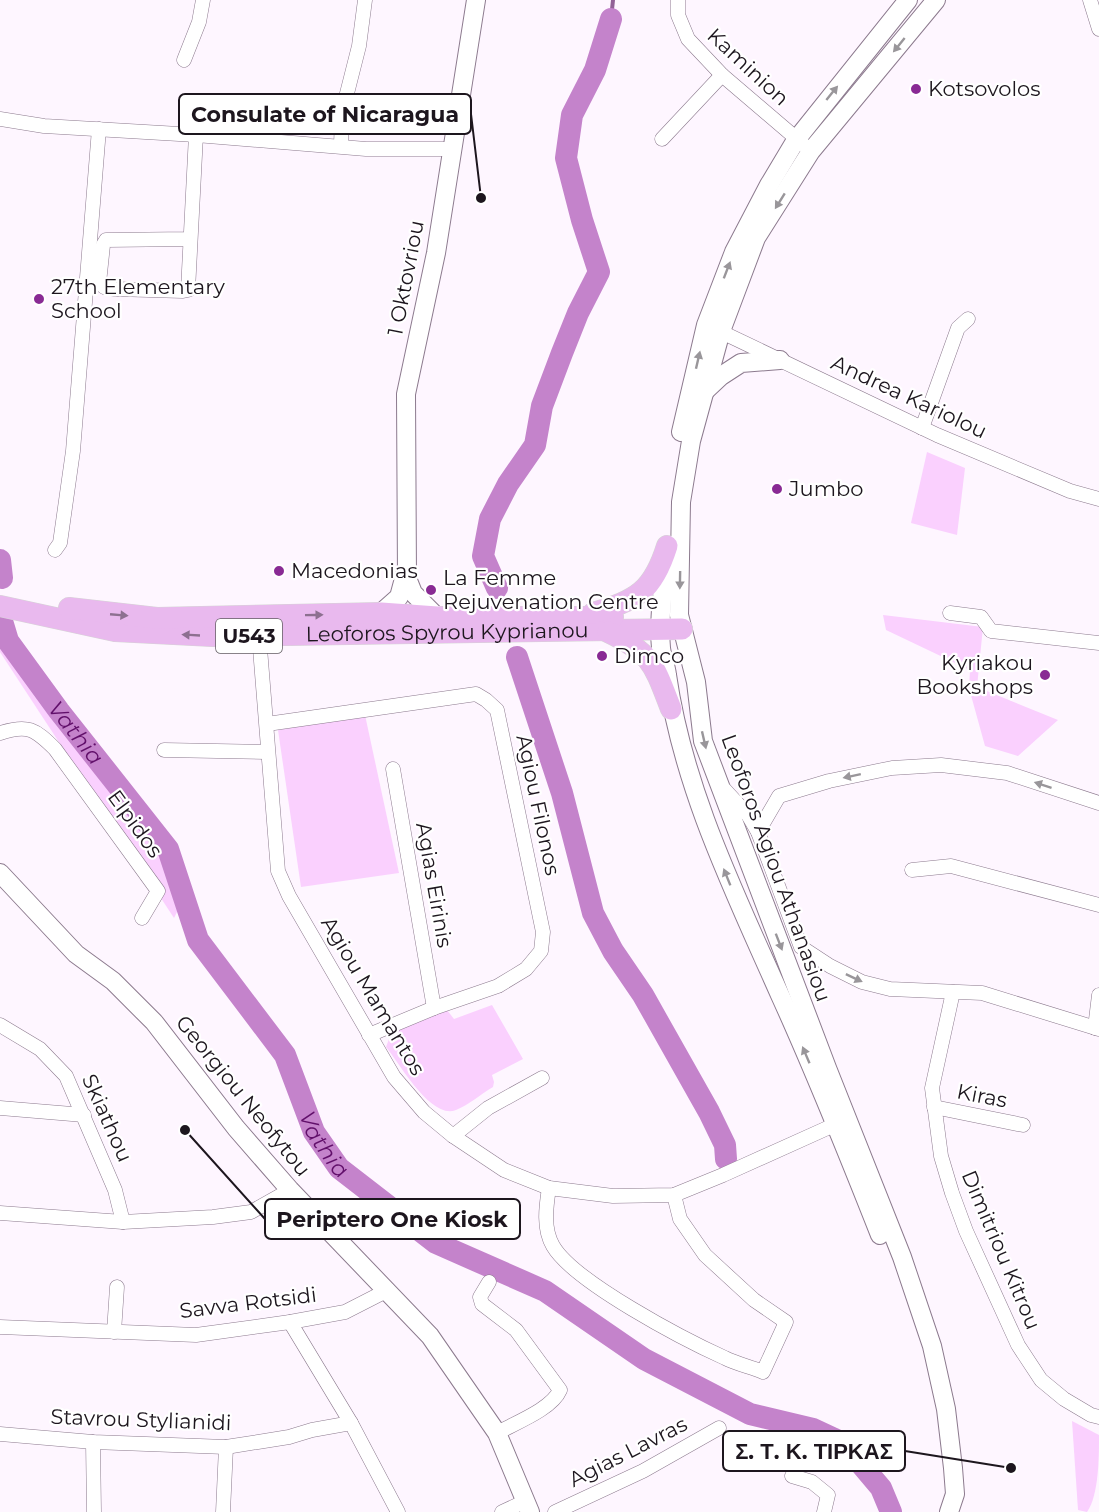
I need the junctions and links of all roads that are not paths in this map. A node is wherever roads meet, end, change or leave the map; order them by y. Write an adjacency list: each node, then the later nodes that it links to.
1 (203, 0): 9 (street)
2 (365, 0): 16 (street)
3 (476, 0): 17 (main road, 1 Oktovriou)
4 (678, 0): 10 (street, Kaminion)
5 (908, 0): 15 (main road, Leoforos Agiou Athanasiou, one-way to 5)
6 (936, 0): 18 (main road, Leoforos Agiou Athanasiou, one-way to 18)
7 (1090, 0): 8 (street)
8 (1099, 29)
9 (184, 60)
10 (722, 75): 14 (street); 15 (street, Kaminion)
11 (0, 119): 12 (street)
12 (99, 129): 13 (street); 27 (street)
13 (196, 135): 16 (street); 19 (street)
14 (662, 139)
15 (796, 140): 18 (street, Kaminion); 21 (main road, Leoforos Agiou Athanasiou, one-way to 15)
16 (341, 146): 17 (street)
17 (452, 149): 28 (main road, 1 Oktovriou)
18 (811, 151): 21 (main road, Leoforos Agiou Athanasiou, one-way to 21)
19 (189, 238): 19 (street)
20 (968, 319): 24 (street)
21 (713, 328): 22 (street, Andrea Kariolou); 23 (main road, Leoforos Agiou Athanasiou); 26 (main road, Leoforos Agiou Athanasiou, one-way to 21)
22 (780, 360): 23 (main road); 24 (street, Andrea Kariolou)
23 (704, 392): 35 (main road, Leoforos Agiou Athanasiou, one-way to 35)
24 (922, 428): 25 (street, Andrea Kariolou)
25 (1099, 499)
26 (667, 546): 33 (main road); 35 (main road, Leoforos Agiou Athanasiou)
27 (55, 550)
28 (407, 567): 32 (main road, 1 Oktovriou); 34 (main road, 1 Oktovriou)
29 (0, 593): 32 (main road, Leoforos Spyrou Kyprianou / U543, one-way to 32)
30 (0, 606): 38 (main road, Leoforos Spyrou Kyprianou / U543, one-way to 30)
31 (950, 613): 39 (street)
32 (381, 614): 34 (main road, Leoforos Spyrou Kyprianou / U543)
33 (584, 616): 35 (main road, Leoforos Spyrou Kyprianou / U543); 36 (main road, Leoforos Spyrou Kyprianou / U543)
34 (437, 617): 36 (main road, Leoforos Spyrou Kyprianou / U543)
35 (671, 623): 37 (main road, Leoforos Spyrou Kyprianou / U543); 40 (main road, Leoforos Agiou Athanasiou); 46 (main road, Leoforos Agiou Athanasiou, one-way to 46)
36 (506, 624): 37 (main road, Leoforos Spyrou Kyprianou / U543); 38 (main road, Leoforos Spyrou Kyprianou / U543)
37 (604, 630): 40 (main road)
38 (259, 636): 41 (street, Agiou Mamantos)
39 (1099, 643)
40 (671, 709): 63 (main road, Leoforos Agiou Athanasiou, one-way to 40)
41 (267, 724): 44 (street, Agiou Mamantos); 55 (street, Agiou Filonos)
42 (0, 733): 52 (street, Elpidos)
43 (164, 750): 44 (street)
44 (267, 752): 58 (street, Agiou Mamantos)
45 (393, 770): 55 (street, Agias Eirinis)
46 (718, 782): 48 (street); 63 (main road, Leoforos Agiou Athanasiou, one-way to 63)
47 (1099, 803): 48 (street, one-way to 48)
48 (758, 832): 53 (street, one-way to 53)
49 (912, 870): 51 (street)
50 (0, 873): 67 (main road, Georgiou Neofytou)
51 (1099, 905)
52 (142, 918)
53 (953, 992): 57 (street); 60 (street, Dimitriou Kitrou)
54 (1099, 994): 57 (street)
55 (434, 1008): 58 (street, Agiou Filonos)
56 (0, 1025): 62 (street, Skiathou)
57 (1097, 1028)
58 (369, 1035): 65 (street, Agiou Mamantos)
59 (542, 1078): 65 (street)
60 (934, 1107): 64 (street, Kiras); 77 (street, Dimitriou Kitrou)
61 (0, 1108): 62 (street)
62 (84, 1115): 70 (street, Skiathou)
63 (841, 1122): 68 (street, Agiou Mamantos); 92 (main road, Leoforos Agiou Athanasiou)
64 (1023, 1125)
65 (453, 1136): 66 (street, Agiou Mamantos)
66 (549, 1188): 68 (street, Agiou Mamantos); 68 (street)
67 (290, 1190): 70 (street); 73 (main road, Georgiou Neofytou)
68 (674, 1195)
69 (0, 1213): 70 (street)
70 (123, 1222)
71 (489, 1281): 80 (street)
72 (117, 1287): 76 (street)
73 (388, 1290): 74 (street, Savva Rotsidi); 80 (main road, Georgiou Neofytou)
74 (290, 1322): 76 (street, Savva Rotsidi); 78 (street)
75 (0, 1327): 76 (street, Savva Rotsidi)
76 (114, 1332)
77 (1099, 1417)
78 (351, 1423): 83 (street, Stavrou Stylianidi); 88 (street)
79 (719, 1428): 90 (street, Agias Lavras)
80 (497, 1432): 85 (main road, Georgiou Neofytou)
81 (0, 1434): 82 (street, Stavrou Stylianidi)
82 (93, 1442): 83 (street, Stavrou Stylianidi); 86 (street)
83 (226, 1447): 87 (street)
84 (792, 1476): 91 (street)
85 (528, 1507): 89 (street)
86 (94, 1512)
87 (223, 1512)
88 (398, 1512)
89 (502, 1512)
90 (555, 1512)
91 (824, 1512)
92 (948, 1512)

